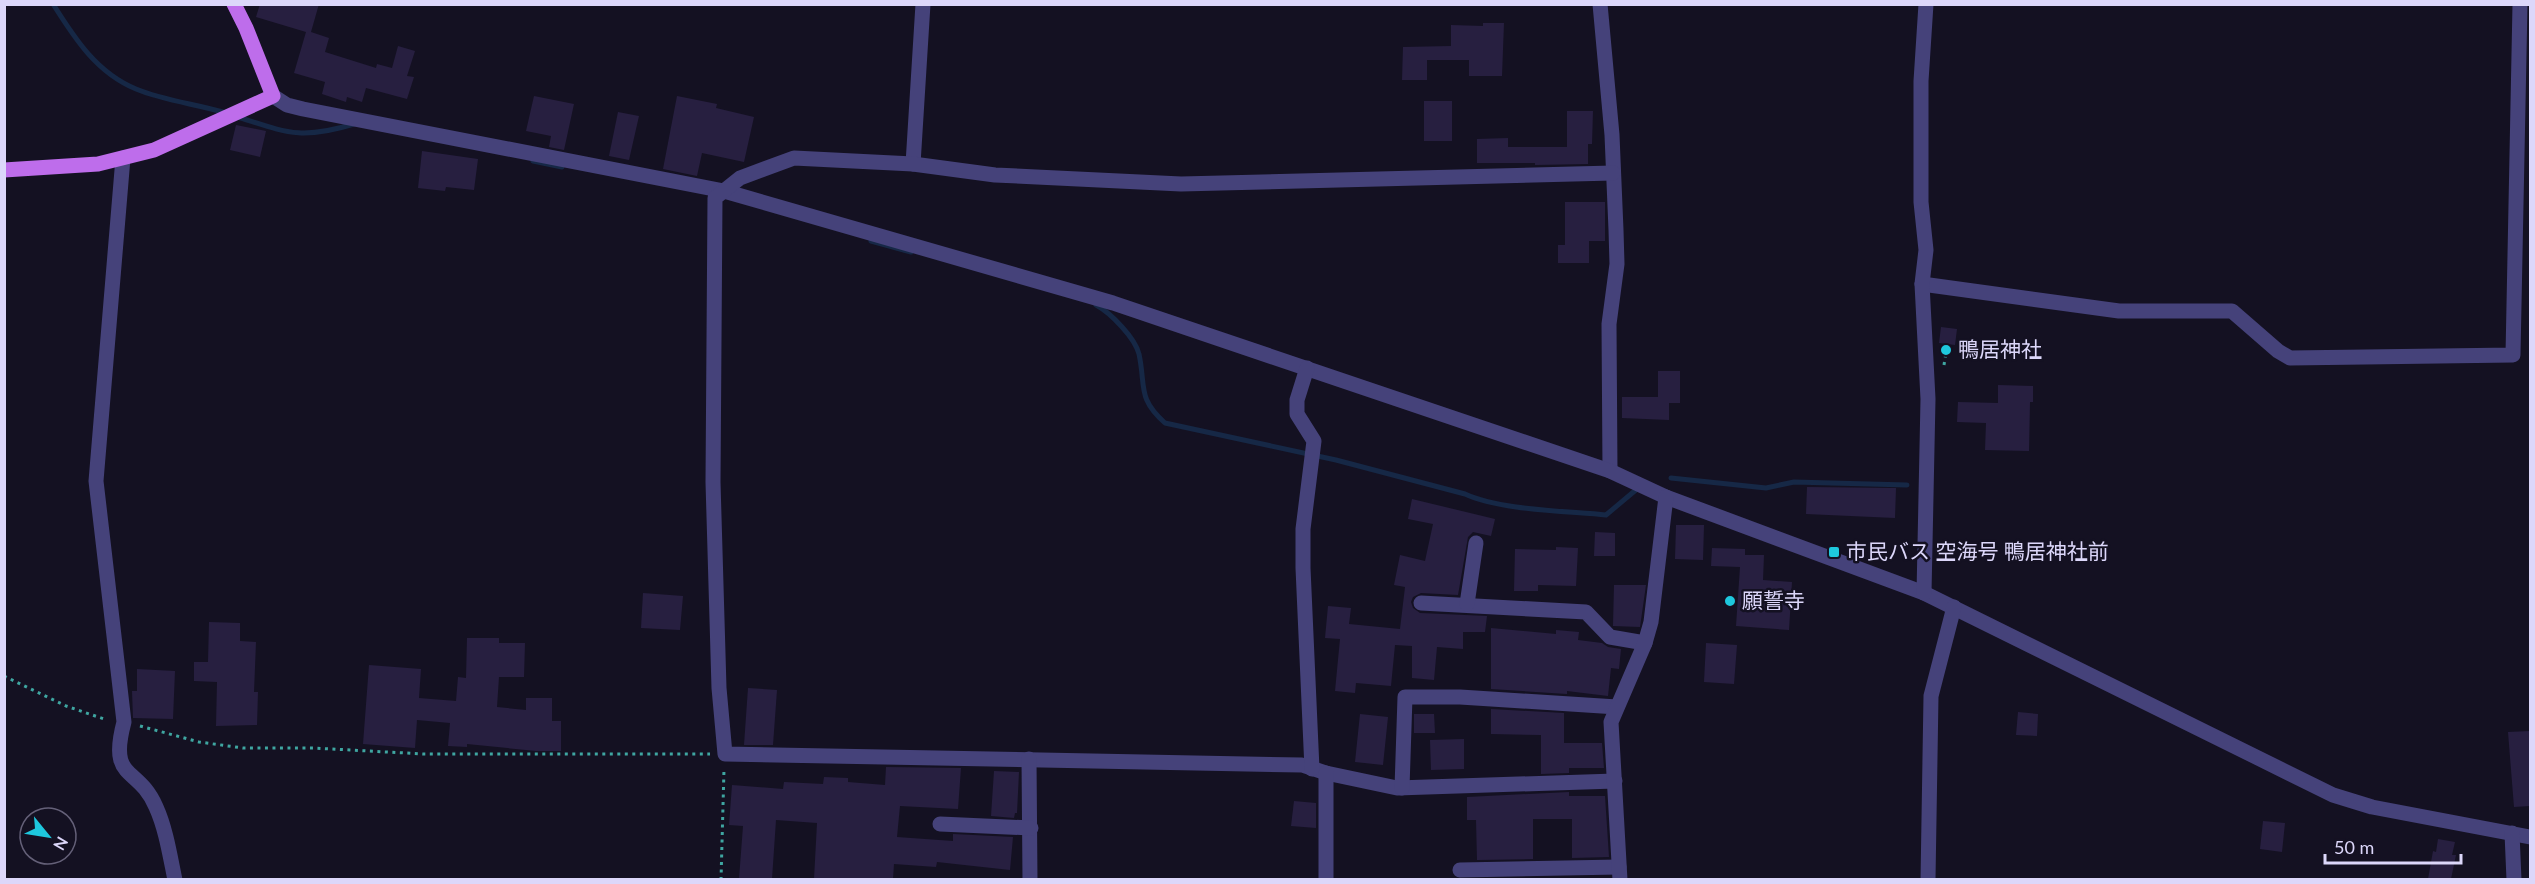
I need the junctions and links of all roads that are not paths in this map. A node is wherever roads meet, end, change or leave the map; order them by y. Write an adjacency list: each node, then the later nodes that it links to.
1 (234, 4): 6 (main road)
2 (923, 4): 8 (street)
3 (1600, 4): 10 (street)
4 (1926, 4): 12 (street)
5 (2520, 4): 12 (street)
6 (273, 96): 7 (main road); 11 (street)
7 (123, 158): 9 (main road); 33 (street)
8 (913, 164): 10 (street); 11 (street)
9 (4, 170)
10 (1613, 173): 14 (street)
11 (720, 194): 13 (street); 23 (street)
12 (1922, 284): 17 (street)
13 (1307, 368): 14 (street); 24 (street)
14 (1610, 471): 15 (street)
15 (1666, 497): 17 (street); 21 (street)
16 (1476, 543): 19 (street)
17 (1924, 593): 20 (street)
18 (1421, 603): 19 (street)
19 (1467, 604): 21 (street)
20 (1954, 608): 29 (street); 36 (street)
21 (1645, 643): 22 (street)
22 (1617, 707): 25 (street); 26 (street)
23 (1029, 759): 24 (street); 28 (street)
24 (1319, 771): 26 (street); 35 (street)
25 (1615, 781): 26 (street); 32 (street)
26 (1402, 788)
27 (940, 824): 28 (street)
28 (1031, 828): 34 (street)
29 (2512, 833): 30 (street); 37 (street)
30 (2530, 837)
31 (1460, 870): 32 (street)
32 (1619, 873)
33 (175, 879)
34 (1030, 879)
35 (1326, 879)
36 (1928, 879)
37 (2514, 879)

